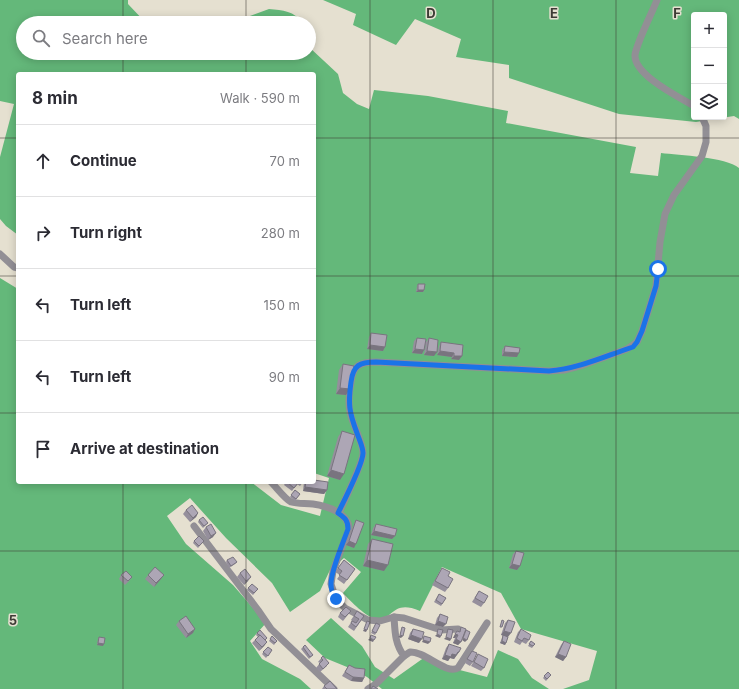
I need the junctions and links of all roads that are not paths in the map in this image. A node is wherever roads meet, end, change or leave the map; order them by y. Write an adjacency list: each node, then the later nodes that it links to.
1 (657, 0): 2 (street)
2 (691, 104)
3 (703, 120): 7 (street)
4 (0, 254): 5 (street)
5 (16, 267)
6 (273, 484): 7 (street)
7 (338, 513): 9 (street)
8 (194, 526): 13 (street)
9 (394, 618): 11 (street); 12 (street)
10 (487, 623): 12 (street)
11 (458, 629)
12 (404, 656): 14 (street)
13 (334, 689)
14 (368, 689)

